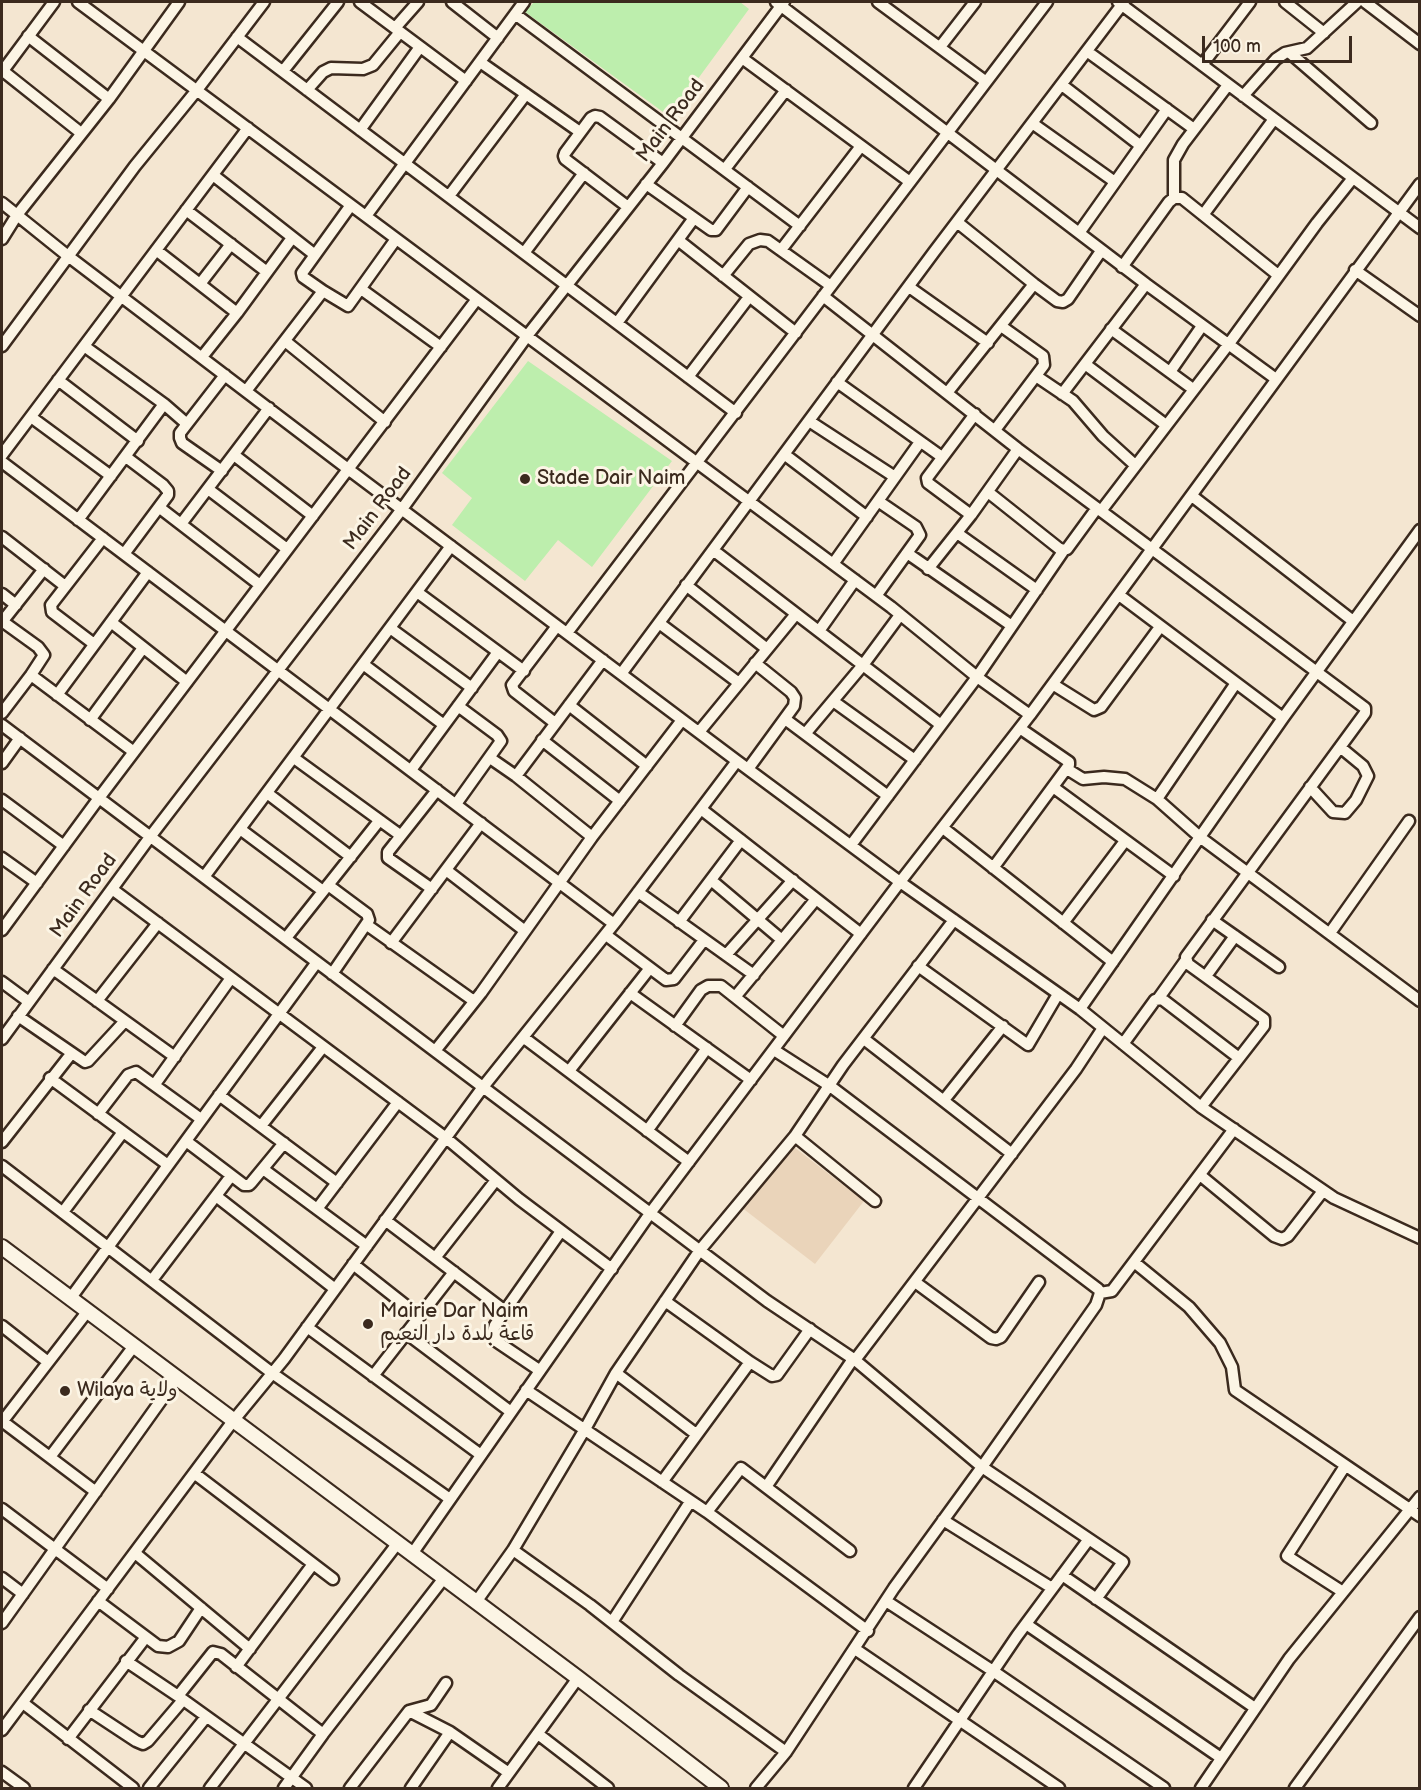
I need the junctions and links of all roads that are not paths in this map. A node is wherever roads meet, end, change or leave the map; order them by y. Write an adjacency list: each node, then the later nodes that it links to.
1 (54, 2): 22 (street)
2 (78, 2): 28 (street)
3 (179, 2): 28 (street)
4 (264, 2): 23 (street)
5 (338, 2): 34 (street)
6 (360, 2): 20 (street)
7 (418, 2): 20 (street)
8 (452, 2): 24 (street)
9 (525, 2): 19 (street)
10 (878, 2): 27 (street)
11 (975, 2): 27 (street)
12 (1047, 2): 37 (street)
13 (1121, 2): 29 (street); 33 (street)
14 (1250, 2): 33 (street)
15 (1285, 2): 21 (street)
16 (1357, 2): 21 (street)
17 (1365, 2): 25 (street)
18 (780, 3): 31 (street, Main Road); 54 (street)
19 (515, 14): 24 (street); 56 (street)
20 (397, 30): 26 (street); 41 (street)
21 (1324, 33): 30 (street)
22 (28, 36): 35 (street); 45 (street)
23 (237, 37): 34 (street); 40 (street)
24 (498, 38): 32 (street)
25 (1419, 44)
26 (420, 47): 36 (street); 52 (street)
27 (940, 47): 37 (street)
28 (144, 50): 40 (street); 45 (street)
29 (1088, 52): 38 (street); 46 (street)
30 (1290, 53): 44 (street); 49 (street)
31 (742, 57): 42 (street); 56 (street, Main Road)
32 (480, 62): 36 (street); 43 (street)
33 (1202, 65): 39 (street)
34 (283, 71): 41 (street)
35 (2, 72): 55 (street)
36 (466, 81): 60 (street)
37 (985, 81): 54 (street)
38 (1062, 85): 48 (street); 58 (street)
39 (1228, 85): 44 (street); 51 (street)
40 (197, 90): 50 (street); 96 (street)
41 (307, 90): 52 (street)
42 (786, 90): 57 (street); 61 (street)
43 (526, 94): 53 (street); 71 (street)
44 (1243, 96): 47 (street)
45 (109, 99): 55 (street)
46 (1167, 109): 51 (street); 58 (street)
47 (1274, 119): 65 (street); 79 (street)
48 (1032, 123): 62 (street); 67 (street)
49 (1371, 123)
50 (248, 128): 64 (street); 74 (street)
51 (1194, 129): 72 (street)
52 (360, 130): 60 (street)
53 (580, 132): 59 (street); 63 (street)
54 (948, 132): 62 (street); 66 (street)
55 (81, 133): 78 (street)
56 (683, 137): 59 (street, Main Road); 61 (street)
57 (861, 146): 66 (street); 83 (street)
58 (1141, 146): 67 (street)
59 (663, 163): 68 (street, Main Road)
60 (404, 164): 71 (street); 80 (street)
61 (725, 169): 70 (street)
62 (997, 170): 82 (street); 85 (street)
63 (584, 173): 75 (street); 94 (street)
64 (213, 175): 76 (street); 86 (street)
65 (1353, 178): 77 (street); 100 (street)
66 (910, 182): 106 (street)
67 (1115, 182): 85 (street)
68 (646, 184): 75 (street, Main Road); 81 (street)
69 (1419, 184): 77 (street)
70 (748, 186): 81 (street); 83 (street)
71 (449, 196): 94 (street)
72 (1174, 198): 79 (street); 97 (street)
73 (2, 203): 78 (street)
74 (351, 205): 80 (street); 95 (street)
75 (628, 207): 105 (street, Main Road)
76 (186, 210): 90 (street); 91 (street)
77 (1398, 212): 84 (street); 98 (street)
78 (17, 215): 87 (street); 96 (street)
79 (1203, 215): 100 (street)
80 (366, 216): 88 (street)
81 (694, 218): 89 (street)
82 (957, 222): 103 (street); 107 (street)
83 (800, 226): 92 (street)
84 (1419, 228)
85 (1079, 233): 93 (street)
86 (292, 238): 95 (street); 99 (street)
87 (2, 239)
88 (396, 239): 108 (street); 113 (street)
89 (678, 240): 101 (street); 116 (street)
90 (231, 244): 99 (street); 102 (street)
91 (156, 250): 102 (street); 110 (street)
92 (781, 250): 101 (street); 106 (street)
93 (1101, 250): 97 (street); 103 (street)
94 (524, 253): 105 (street)
95 (315, 255): 109 (street)
96 (68, 256): 110 (street); 126 (street)
97 (1122, 267): 104 (street)
98 (1355, 270): 115 (street); 135 (street)
99 (267, 272): 114 (street)
100 (1278, 275): 125 (street)
101 (723, 276): 112 (street)
102 (200, 284): 114 (street)
103 (1034, 285): 117 (street)
104 (1146, 285): 118 (street); 119 (street)
105 (567, 286): 116 (street); 122 (street, Main Road)
106 (831, 286): 111 (street)
107 (909, 287): 121 (street); 124 (street)
108 (361, 289): 109 (street); 128 (street)
109 (323, 291): 123 (street)
110 (120, 296): 127 (street); 129 (street)
111 (823, 296): 120 (street); 121 (street)
112 (749, 297): 120 (street); 134 (street)
113 (477, 299): 122 (street); 128 (street)
114 (237, 313): 129 (street)
115 (1419, 316)
116 (617, 323): 134 (street)
117 (1001, 326): 124 (street); 133 (street)
118 (1202, 326): 125 (street); 131 (street)
119 (1111, 329): 130 (street); 131 (street)
120 (796, 333): 144 (street)
121 (873, 335): 137 (street); 140 (street)
122 (527, 336): 161 (street); 173 (street, Main Road)
123 (285, 340): 139 (street); 148 (street)
124 (988, 342): 140 (street)
125 (1228, 345): 135 (street); 138 (street)
126 (2, 346)
127 (84, 346): 136 (street); 142 (street)
128 (441, 347): 148 (street)
129 (202, 357): 132 (street)
130 (1084, 364): 141 (street); 150 (street)
131 (1170, 372): 138 (street)
132 (225, 375): 139 (street); 149 (street)
133 (1036, 376): 141 (street); 151 (street)
134 (688, 377): 144 (street)
135 (1276, 379): 169 (street)
136 (58, 380): 146 (street); 152 (street)
137 (837, 382): 147 (street); 153 (street)
138 (1193, 389): 150 (street)
139 (246, 391): 143 (street)
140 (947, 393): 145 (street)
141 (1062, 394): 162 (street)
142 (164, 404): 149 (street); 152 (street)
143 (268, 408): 157 (street); 163 (street)
144 (736, 413): 161 (street)
145 (975, 414): 151 (street); 159 (street)
146 (31, 417): 156 (street); 165 (street)
147 (809, 421): 155 (street); 166 (street)
148 (385, 422): 163 (street)
149 (187, 424): 164 (street)
150 (1166, 425): 162 (street)
151 (995, 430): 154 (street)
152 (138, 441): 158 (street)
153 (920, 442): 159 (street); 166 (street)
154 (1018, 449): 168 (street); 174 (street)
155 (784, 454): 171 (street); 177 (street)
156 (2, 455)
157 (234, 455): 164 (street); 176 (street)
158 (126, 457): 165 (street); 172 (street)
159 (942, 457): 175 (street)
160 (2, 462): 178 (street)
161 (697, 464): 171 (street); 217 (street)
162 (1136, 465): 174 (street)
163 (348, 469): 173 (street); 176 (street)
164 (222, 471): 167 (street)
165 (111, 476): 178 (street)
166 (895, 477): 170 (street)
167 (208, 489): 179 (street); 186 (street)
168 (988, 492): 175 (street); 188 (street)
169 (1192, 496): 185 (street); 207 (street)
170 (878, 501): 177 (street); 189 (street)
171 (749, 502): 187 (street); 191 (street)
172 (160, 508): 179 (street); 190 (street)
173 (402, 509): 184 (street); 226 (street, Main Road)
174 (1099, 510): 185 (street); 188 (street)
175 (971, 515): 181 (street)
176 (313, 516): 186 (street)
177 (867, 517): 191 (street)
178 (78, 520): 183 (street)
179 (181, 524): 196 (street)
180 (1419, 530): 207 (street)
181 (957, 533): 193 (street); 199 (street)
182 (2, 537): 192 (street)
183 (103, 538): 190 (street); 198 (street)
184 (451, 546): 200 (street); 211 (street)
185 (1153, 548): 202 (street); 228 (street)
186 (287, 549): 196 (street)
187 (713, 550): 197 (street); 205 (street)
188 (1064, 550): 199 (street)
189 (906, 553): 193 (street); 203 (street)
190 (124, 554): 194 (street)
191 (833, 564): 195 (street)
192 (44, 569): 198 (street); 204 (street)
193 (928, 569): 212 (street)
194 (148, 572): 209 (street); 215 (street)
195 (855, 580): 203 (street); 216 (street)
196 (260, 585): 215 (street)
197 (686, 585): 210 (street); 220 (street)
198 (65, 586): 218 (street)
199 (1037, 590): 212 (street)
200 (417, 592): 214 (street); 221 (street)
201 (2, 594): 204 (street)
202 (1119, 595): 213 (street); 235 (street)
203 (876, 596): 206 (street)
204 (16, 605): 208 (street)
205 (796, 614): 216 (street); 220 (street)
206 (900, 615): 225 (street); 231 (street)
207 (1353, 621): 228 (street)
208 (2, 622): 230 (street)
209 (111, 622): 218 (street); 219 (street)
210 (658, 623): 229 (street); 233 (street)
211 (557, 626): 217 (street); 227 (street)
212 (1012, 626): 231 (street)
213 (1160, 627): 234 (street); 235 (street)
214 (390, 628): 224 (street); 236 (street)
215 (226, 631): 226 (street); 232 (street)
216 (819, 631): 225 (street)
217 (567, 633): 222 (street)
218 (94, 644): 237 (street)
219 (143, 648): 232 (street); 246 (street)
220 (767, 649): 223 (street)
221 (498, 652): 227 (street); 236 (street)
222 (603, 660): 229 (street); 239 (street)
223 (755, 663): 233 (street); 245 (street)
224 (363, 664): 241 (street); 251 (street)
225 (863, 665): 238 (street); 250 (street)
226 (279, 671): 241 (street); 286 (street, Main Road)
227 (524, 671): 248 (street)
228 (1317, 671): 244 (street); 257 (street)
229 (621, 674): 247 (street)
230 (31, 675): 237 (street); 242 (street)
231 (977, 677): 243 (street); 250 (street)
232 (187, 682): 258 (street)
233 (739, 683): 253 (street)
234 (1236, 683): 244 (street); 275 (street)
235 (1054, 685): 243 (street)
236 (472, 688): 240 (street)
237 (57, 695): 246 (street)
238 (833, 701): 254 (street); 261 (street)
239 (569, 705): 248 (street); 264 (street)
240 (458, 706): 251 (street); 260 (street)
241 (330, 709): 259 (street); 267 (street)
242 (2, 713)
243 (1030, 715): 252 (street)
244 (1283, 718): 288 (street)
245 (785, 719): 254 (street); 265 (street)
246 (90, 720): 258 (street)
247 (682, 720): 253 (street); 264 (street)
248 (555, 723): 256 (street)
249 (2, 725): 255 (street)
250 (941, 725): 261 (street)
251 (444, 726): 267 (street)
252 (1021, 729): 266 (street); 283 (street)
253 (699, 732): 262 (street)
254 (805, 734): 273 (street)
255 (20, 738): 263 (street); 274 (street)
256 (542, 740): 268 (street); 277 (street)
257 (1340, 747): 269 (street); 269 (street)
258 (134, 752): 274 (street)
259 (294, 758): 272 (street); 281 (street)
260 (490, 758): 268 (street); 278 (street)
261 (915, 760): 273 (street)
262 (737, 761): 265 (street); 279 (street)
263 (2, 763)
264 (647, 766): 277 (street)
265 (748, 769): 291 (street)
266 (1067, 769): 270 (street); 275 (street)
267 (411, 770): 271 (street)
268 (516, 776): 287 (street)
269 (1310, 787): 297 (street)
270 (1053, 788): 290 (street); 295 (street)
271 (437, 790): 278 (street); 285 (street)
272 (267, 793): 284 (street); 293 (street)
273 (888, 796): 291 (street)
274 (99, 798): 286 (street); 292 (street)
275 (1157, 799): 288 (street)
276 (2, 800): 292 (street)
277 (620, 801): 287 (street)
278 (456, 804): 282 (street)
279 (701, 809): 289 (street); 308 (street)
280 (1409, 821): 322 (street)
281 (379, 822): 285 (street); 293 (street)
282 (482, 823): 296 (street); 303 (street)
283 (943, 828): 295 (street); 302 (street)
284 (240, 830): 299 (street); 305 (street)
285 (400, 835): 307 (street)
286 (150, 837): 299 (street); 306 (street, Main Road)
287 (592, 837): 303 (street)
288 (1201, 838): 297 (street); 298 (street)
289 (741, 840): 300 (street); 301 (street)
290 (1125, 841): 298 (street); 317 (street)
291 (851, 845): 302 (street)
292 (64, 846): 304 (street)
293 (351, 857): 305 (street)
294 (2, 858): 304 (street)
295 (993, 868): 317 (street)
296 (446, 870): 307 (street); 321 (street)
297 (1248, 873): 314 (street); 322 (street)
298 (1174, 876): 333 (street)
299 (204, 877): 326 (street)
300 (711, 879): 312 (street); 315 (street)
301 (792, 880): 309 (street); 312 (street)
302 (900, 882): 313 (street); 324 (street)
303 (560, 883): 318 (street); 321 (street)
304 (37, 884): 311 (street)
305 (326, 888): 319 (street); 326 (street)
306 (112, 889): 316 (street); 337 (street, Main Road)
307 (432, 889): 329 (street)
308 (638, 892): 315 (street); 318 (street)
309 (816, 899): 324 (street); 328 (street)
310 (2, 910): 311 (street)
311 (11, 917): 320 (street)
312 (758, 918): 328 (street); 330 (street)
313 (954, 920): 334 (street); 344 (street)
314 (1212, 920): 325 (street); 331 (street)
315 (679, 922): 327 (street)
316 (158, 923): 341 (street); 347 (street)
317 (1063, 923): 333 (street)
318 (614, 924): 323 (street)
319 (366, 925): 329 (street); 338 (street)
320 (2, 930)
321 (525, 931): 348 (street)
322 (1330, 933): 349 (street)
323 (606, 934): 336 (street); 359 (street)
324 (861, 934): 358 (street)
325 (1235, 936): 335 (street); 340 (street)
326 (286, 938): 332 (street)
327 (704, 940): 330 (street); 336 (street)
328 (782, 940): 339 (street)
329 (391, 942): 348 (street)
330 (726, 955): 339 (street)
331 (1186, 960): 340 (street); 346 (street)
332 (316, 962): 338 (street); 352 (street)
333 (1113, 962): 351 (street)
334 (918, 966): 356 (street); 361 (street)
335 (1279, 967)
336 (650, 968): 343 (street)
337 (53, 969): 347 (street); 350 (street, Main Road)
338 (332, 974): 366 (street)
339 (753, 975): 345 (street)
340 (1206, 976): 369 (street)
341 (231, 978): 352 (street); 368 (street)
342 (2, 982): 350 (street)
343 (630, 993): 355 (street); 370 (street)
344 (1058, 994): 351 (street); 356 (street)
345 (735, 997): 355 (street); 358 (street)
346 (1158, 999): 362 (street); 369 (street)
347 (97, 1001): 354 (street)
348 (474, 1001): 366 (street)
349 (1419, 1001)
350 (29, 1002): 353 (street, Main Road)
351 (1080, 1009): 357 (street)
352 (279, 1013): 363 (street); 376 (street)
353 (18, 1016): 360 (street, Main Road); 367 (street)
354 (125, 1021): 367 (street); 368 (street)
355 (675, 1026): 364 (street)
356 (1003, 1026): 377 (street)
357 (1103, 1028): 362 (street); 391 (street)
358 (784, 1036): 365 (street)
359 (523, 1037): 370 (street); 375 (street)
360 (2, 1039)
361 (864, 1039): 374 (street); 377 (street)
362 (1123, 1044): 379 (street)
363 (323, 1047): 378 (street); 382 (street)
364 (707, 1048): 372 (street); 384 (street)
365 (774, 1050): 372 (street); 374 (street)
366 (435, 1051): 375 (street)
367 (71, 1054): 371 (street)
368 (175, 1057): 373 (street)
369 (1239, 1058): 379 (street)
370 (569, 1071): 384 (street)
371 (50, 1078): 380 (street); 389 (street)
372 (751, 1080): 392 (street)
373 (155, 1084): 380 (street); 381 (street)
374 (830, 1086): 386 (street); 402 (street)
375 (483, 1087): 387 (street); 406 (street)
376 (219, 1095): 381 (street); 382 (street)
377 (944, 1100): 391 (street)
378 (398, 1102): 387 (street); 399 (street)
379 (1201, 1107): 383 (street)
380 (98, 1114): 385 (street)
381 (201, 1119): 388 (street)
382 (261, 1126): 390 (street)
383 (1234, 1129): 396 (street); 400 (street)
384 (647, 1131): 392 (street)
385 (123, 1132): 393 (street); 405 (street)
386 (795, 1136): 403 (street); 413 (street)
387 (446, 1138): 398 (street); 407 (street)
388 (186, 1141): 393 (street); 397 (street)
389 (2, 1142)
390 (284, 1143): 395 (street); 399 (street)
391 (1012, 1154): 402 (street)
392 (689, 1162): 406 (street)
393 (168, 1165): 410 (street)
394 (2, 1166): 405 (street)
395 (263, 1169): 397 (street); 404 (street)
396 (1200, 1175): 400 (street); 415 (street)
397 (231, 1176): 401 (street)
398 (496, 1180): 408 (street); 414 (street)
399 (337, 1183): 404 (street)
400 (1323, 1191): 409 (street)
401 (216, 1196): 419 (street); 422 (street)
402 (978, 1200): 420 (street); 423 (street)
403 (875, 1201)
404 (316, 1209): 411 (street)
405 (63, 1212): 410 (street)
406 (651, 1212): 413 (street); 417 (street)
407 (385, 1220): 411 (street); 414 (street)
408 (561, 1231): 417 (street); 426 (street)
409 (1419, 1238)
410 (108, 1246): 419 (street); 424 (street)
411 (366, 1246): 416 (street)
412 (2, 1247): 424 (street)
413 (700, 1250): 425 (street); 431 (street)
414 (435, 1257): 418 (street)
415 (1134, 1262): 423 (street); 450 (street)
416 (353, 1264): 422 (street); 428 (street)
417 (612, 1269): 437 (street)
418 (454, 1272): 426 (street); 428 (street)
419 (152, 1280): 438 (street)
420 (915, 1282): 421 (street); 434 (street)
421 (1039, 1282)
422 (335, 1289): 430 (street)
423 (1100, 1293): 451 (street)
424 (70, 1299): 427 (street)
425 (665, 1301): 436 (street); 439 (street)
426 (505, 1311): 437 (street)
427 (87, 1312): 433 (street); 435 (street)
428 (419, 1316): 432 (street)
429 (2, 1326): 435 (street)
430 (307, 1328): 438 (street); 440 (street)
431 (810, 1329): 434 (street); 436 (street)
432 (406, 1333): 440 (street); 443 (street)
433 (134, 1346): 441 (street); 449 (street)
434 (854, 1360): 451 (street); 454 (street)
435 (48, 1362): 444 (street)
436 (750, 1362): 447 (street)
437 (540, 1370): 442 (street)
438 (273, 1372): 445 (street); 457 (street)
439 (616, 1372): 446 (street); 447 (street)
440 (373, 1376): 448 (street)
441 (177, 1378): 445 (street); 455 (street)
442 (526, 1390): 443 (street); 446 (street)
443 (511, 1412): 448 (street)
444 (3, 1417): 449 (street)
445 (234, 1421): 452 (street); 465 (street)
446 (585, 1430): 453 (street); 467 (street)
447 (696, 1434): 453 (street)
448 (481, 1455): 457 (street)
449 (50, 1457): 455 (street)
450 (1345, 1466): 460 (street); 478 (street)
451 (982, 1467): 463 (street); 464 (street)
452 (194, 1473): 469 (street); 471 (street)
453 (662, 1482): 458 (street)
454 (766, 1487): 461 (street); 468 (street)
455 (96, 1492): 466 (street)
456 (1419, 1497): 460 (street)
457 (450, 1499): 470 (street)
458 (690, 1502): 461 (street); 486 (street)
459 (2, 1509): 466 (street)
460 (1409, 1510): 462 (street); 478 (street)
461 (707, 1512): 489 (street)
462 (1419, 1516)
463 (944, 1520): 476 (street); 482 (street)
464 (1089, 1539): 472 (street); 480 (street)
465 (397, 1544): 470 (street); 499 (street)
466 (55, 1549): 477 (street); 479 (street)
467 (513, 1550): 483 (street); 486 (street)
468 (850, 1551)
469 (135, 1553): 477 (street); 484 (street)
470 (412, 1554): 474 (street)
471 (313, 1564): 475 (street); 491 (street)
472 (1062, 1575): 476 (street); 480 (street)
473 (2, 1578): 479 (street)
474 (444, 1578): 483 (street); 508 (street)
475 (333, 1579)
476 (1052, 1588): 488 (street)
477 (108, 1589): 481 (street)
478 (1343, 1592): 501 (street)
479 (23, 1594): 487 (street)
480 (1096, 1599): 501 (street)
481 (98, 1601): 490 (street); 500 (street)
482 (886, 1601): 489 (street); 495 (street)
483 (476, 1602): 496 (street)
484 (201, 1608): 490 (street); 491 (street)
485 (1419, 1617): 533 (street)
486 (612, 1622): 512 (street)
487 (2, 1623)
488 (1026, 1624): 495 (street); 513 (street)
489 (868, 1631): 492 (street)
490 (146, 1637): 493 (street)
491 (250, 1649): 494 (street)
492 (855, 1649): 505 (street); 512 (street)
493 (126, 1661): 498 (street); 502 (street)
494 (237, 1667): 498 (street); 499 (street)
495 (993, 1671): 505 (street); 531 (street)
496 (578, 1678): 509 (street); 527 (street)
497 (446, 1683): 503 (street)
498 (180, 1698): 502 (street); 504 (street)
499 (277, 1700): 508 (street); 511 (street)
500 (23, 1703): 506 (street); 510 (street)
501 (1256, 1708): 513 (street)
502 (89, 1710): 510 (street)
503 (409, 1712): 507 (street); 523 (street)
504 (206, 1717): 511 (street); 519 (street)
505 (961, 1719): 529 (street); 530 (street)
506 (2, 1730)
507 (450, 1732): 515 (street); 524 (street)
508 (323, 1734): 516 (street)
509 (538, 1734): 515 (street); 526 (street)
510 (68, 1739): 518 (street)
511 (243, 1744): 516 (street); 520 (street)
512 (786, 1752): 528 (street)
513 (1221, 1758): 532 (street)
514 (2, 1772): 517 (street)
515 (509, 1773): 525 (street)
516 (293, 1778): 521 (street); 522 (street)
517 (24, 1788)
518 (133, 1788)
519 (149, 1788)
520 (210, 1788)
521 (284, 1788)
522 (306, 1788)
523 (350, 1788)
524 (411, 1788)
525 (498, 1788)
526 (608, 1788)
527 (721, 1788)
528 (756, 1788)
529 (914, 1788)
530 (1059, 1788)
531 (1164, 1788)
532 (1201, 1788)
533 (1295, 1788)

